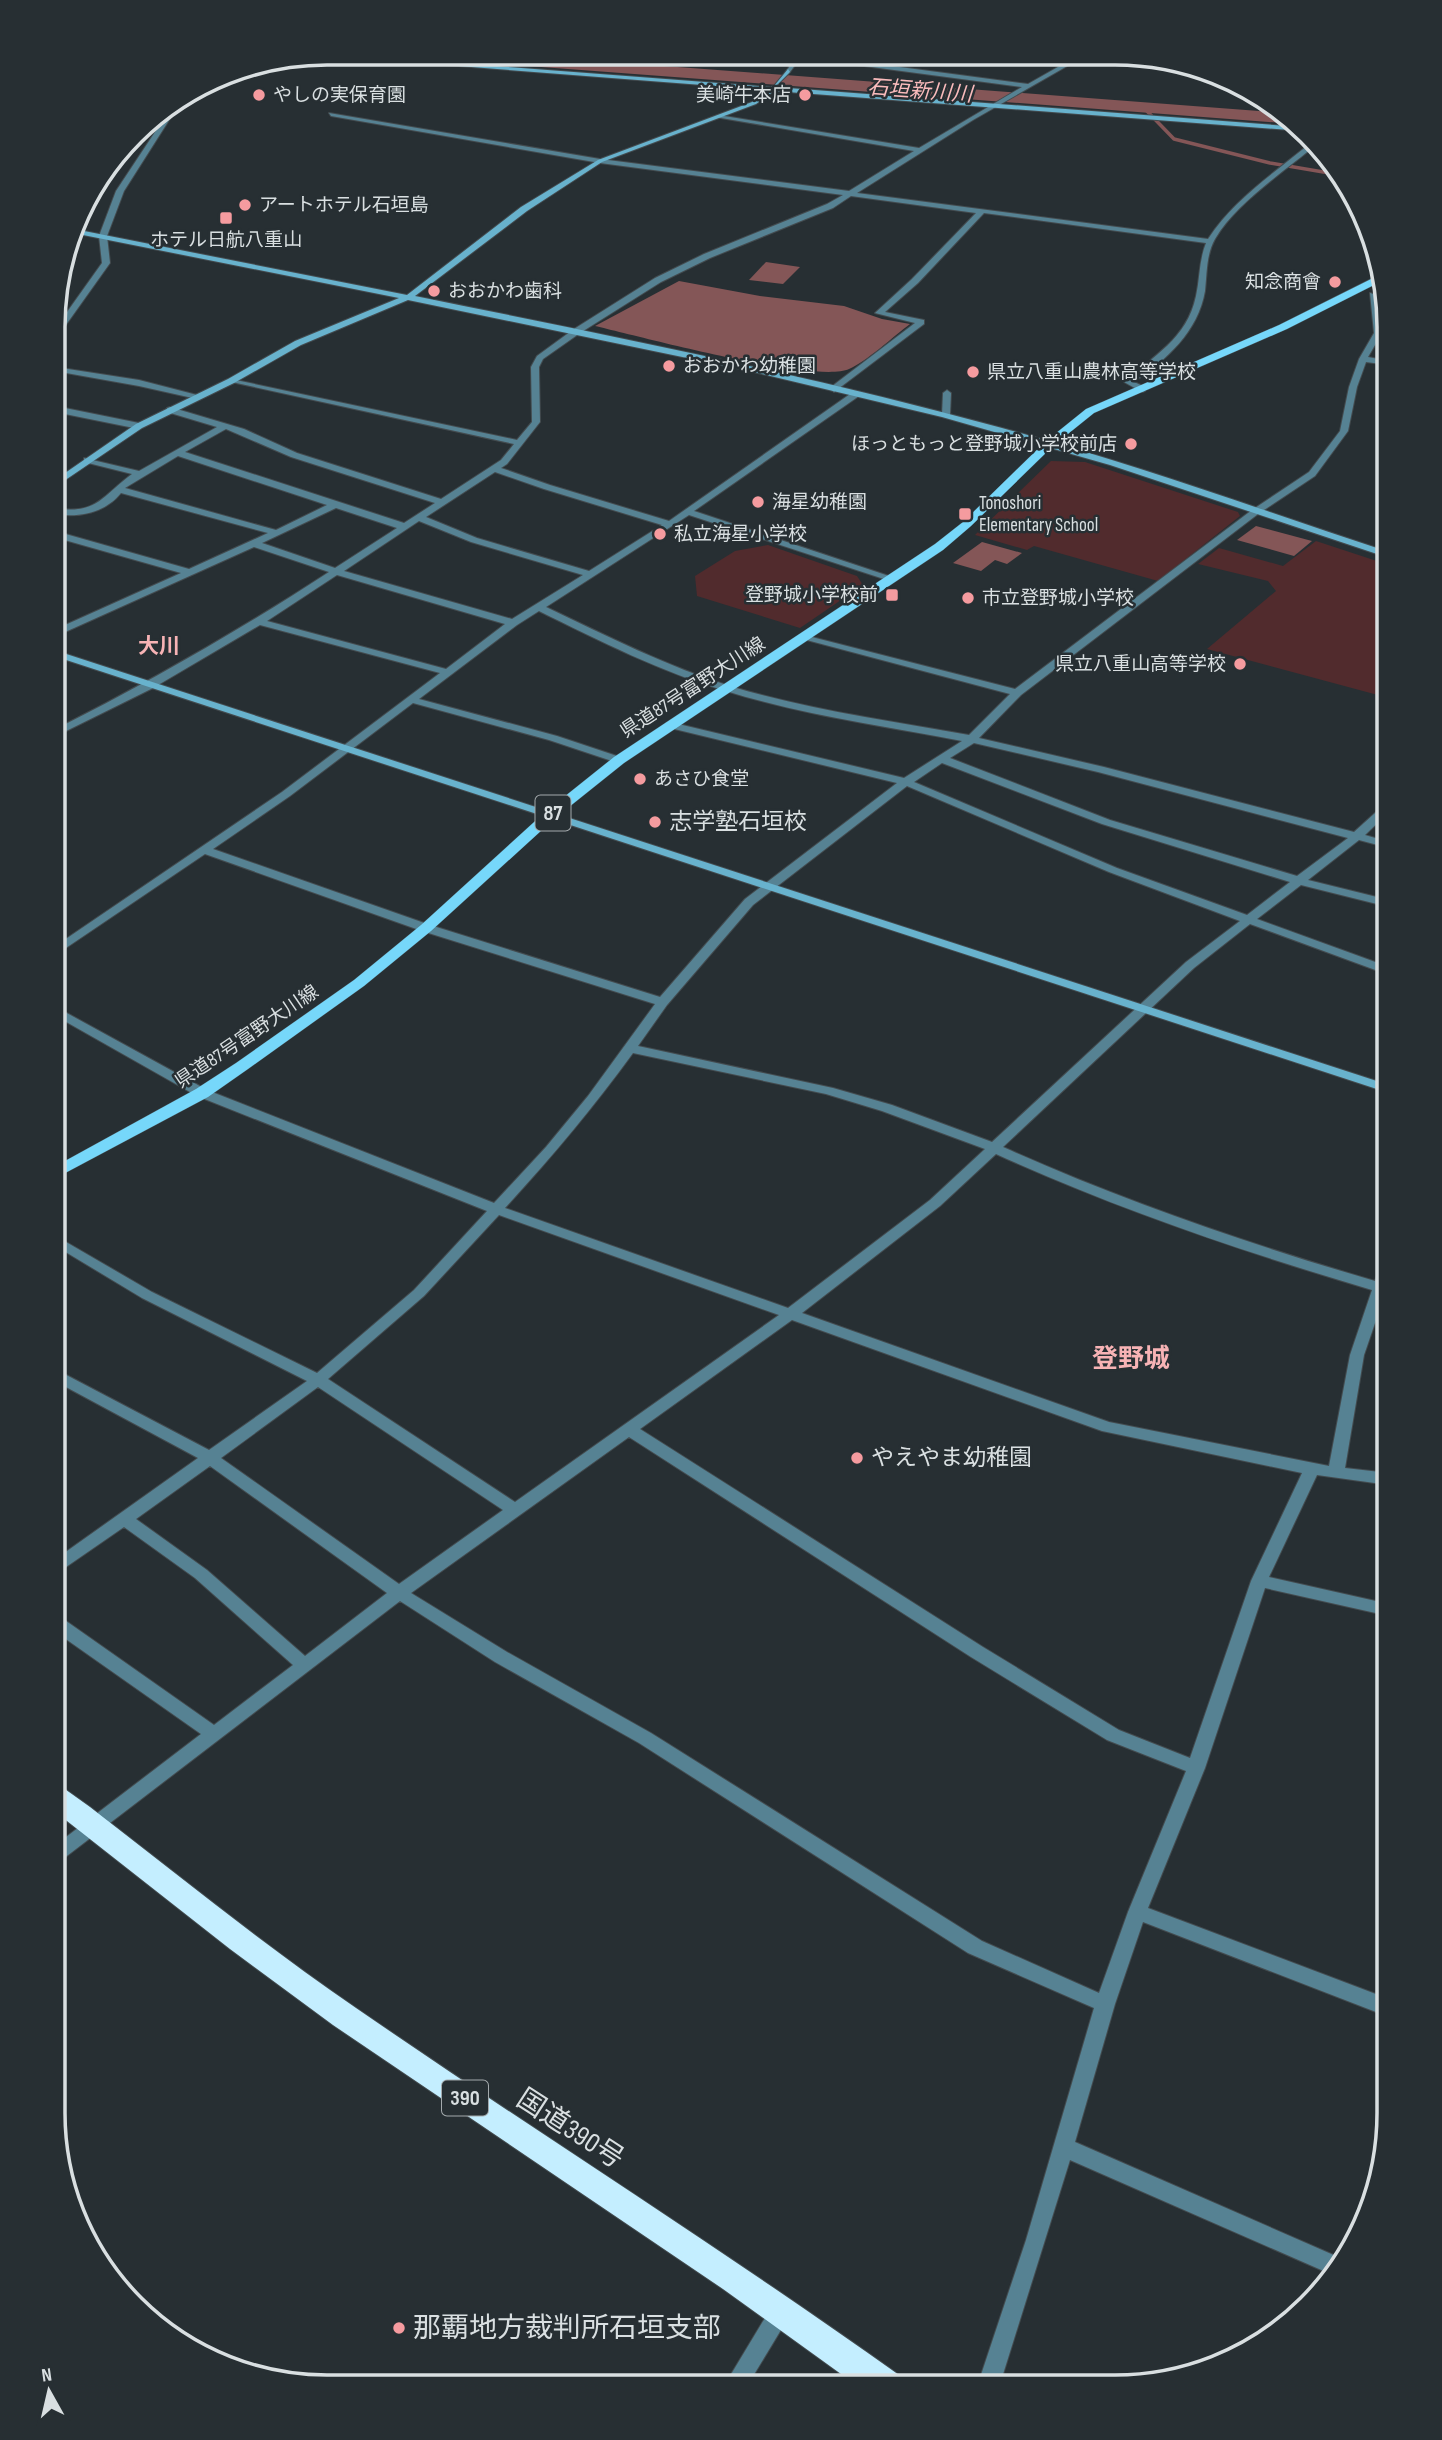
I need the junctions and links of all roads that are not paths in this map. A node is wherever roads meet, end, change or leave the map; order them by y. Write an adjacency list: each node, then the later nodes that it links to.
1 (475, 65): 5 (street)
2 (792, 65): 5 (street)
3 (878, 65): 6 (street)
4 (1070, 65): 6 (street)
5 (774, 86): 7 (street); 9 (street)
6 (1030, 86): 7 (street)
7 (998, 104): 11 (street); 13 (street)
8 (331, 114): 14 (street)
9 (718, 117): 13 (street); 14 (street)
10 (168, 118): 18 (street)
11 (1285, 128)
12 (1307, 149): 19 (street)
13 (919, 150): 15 (street)
14 (600, 161): 15 (street); 23 (street)
15 (850, 194): 16 (street); 26 (street)
16 (981, 212): 19 (street); 32 (street)
17 (83, 233): 18 (street)
18 (103, 236): 23 (street); 24 (street)
19 (1210, 241): 33 (street)
20 (1373, 282): 21 (main road, 県道87号富野大川線 / 87)
21 (1359, 291): 22 (street); 33 (main road, 県道87号富野大川線 / 87)
22 (1373, 295): 25 (street)
23 (410, 296): 26 (street); 31 (street)
24 (65, 320)
25 (1377, 325)
26 (577, 331): 32 (street); 42 (street)
27 (1377, 335): 28 (street)
28 (1363, 359): 29 (street); 53 (street)
29 (1377, 361)
30 (65, 371): 36 (street)
31 (231, 381): 36 (street); 42 (street)
32 (834, 389): 35 (street)
33 (1142, 389): 43 (main road, 県道87号富野大川線 / 87)
34 (947, 393): 39 (street)
35 (856, 394): 39 (street); 52 (street)
36 (197, 396): 37 (street)
37 (170, 410): 40 (street); 41 (street)
38 (65, 411): 40 (street)
39 (946, 415): 43 (street)
40 (139, 426): 45 (street)
41 (225, 426): 44 (street); 50 (street)
42 (520, 443): 46 (street)
43 (1049, 444): 53 (street); 65 (main road, 県道87号富野大川線 / 87)
44 (178, 453): 47 (street); 51 (street)
45 (87, 460): 47 (street); 48 (street)
46 (494, 468): 50 (street); 56 (street)
47 (141, 474): 49 (street)
48 (65, 476)
49 (118, 489): 54 (street); 58 (street)
50 (443, 503): 55 (street)
51 (336, 504): 57 (street); 58 (street)
52 (688, 512): 56 (street); 65 (street)
53 (1255, 512): 61 (street); 75 (street)
54 (65, 514)
55 (419, 518): 57 (street); 64 (street)
56 (670, 524): 64 (street)
57 (405, 527): 63 (street)
58 (277, 533): 60 (street)
59 (65, 537): 62 (street)
60 (255, 544): 62 (street); 63 (street)
61 (1377, 551)
62 (189, 572): 69 (street)
63 (337, 572): 67 (street); 68 (street)
64 (590, 574): 66 (street)
65 (892, 579): 70 (main road, 県道87号富野大川線 / 87)
66 (539, 607): 68 (street); 74 (street)
67 (259, 622): 72 (street); 73 (street)
68 (513, 623): 72 (street)
69 (65, 629)
70 (804, 638): 74 (main road, 県道87号富野大川線 / 87); 75 (street)
71 (65, 657): 73 (street)
72 (447, 672): 76 (street)
73 (149, 686): 78 (street); 80 (street)
74 (727, 689): 77 (main road, 県道87号富野大川線 / 87); 79 (street)
75 (1017, 693): 79 (street)
76 (413, 699): 80 (street); 82 (street)
77 (670, 725): 82 (main road, 県道87号富野大川線 / 87); 83 (street)
78 (65, 728)
79 (972, 739): 81 (street); 86 (street)
80 (345, 749): 84 (street); 88 (street)
81 (942, 759): 83 (street); 89 (street)
82 (619, 760): 84 (main road, 県道87号富野大川線 / 87)
83 (906, 782): 90 (street); 92 (street)
84 (550, 816): 90 (street); 93 (main road, 県道87号富野大川線 / 87)
85 (1377, 817): 86 (street)
86 (1357, 836): 87 (street); 89 (street)
87 (1377, 842)
88 (204, 850): 93 (street); 94 (street)
89 (1300, 881): 91 (street); 92 (street)
90 (769, 886): 96 (street); 97 (street)
91 (1377, 901)
92 (1249, 920): 95 (street); 97 (street)
93 (426, 928): 96 (street); 101 (main road, 県道87号富野大川線 / 87)
94 (65, 945)
95 (1377, 967)
96 (663, 1002): 99 (street)
97 (1143, 1009): 100 (street); 102 (street)
98 (65, 1016): 101 (street)
99 (628, 1048): 102 (street); 104 (street)
100 (1377, 1085)
101 (202, 1093): 103 (main road, 県道87号富野大川線 / 87); 104 (street)
102 (994, 1148): 106 (street); 108 (street)
103 (65, 1168)
104 (498, 1210): 108 (street); 110 (street)
105 (65, 1246): 110 (street)
106 (1377, 1287)
107 (1377, 1308): 114 (street)
108 (789, 1315): 111 (street); 113 (street)
109 (65, 1379): 112 (street)
110 (318, 1380): 112 (street); 116 (street)
111 (629, 1429): 116 (street); 125 (street)
112 (210, 1458): 117 (street); 120 (street)
113 (1312, 1469): 114 (street); 119 (street)
114 (1336, 1472): 115 (street)
115 (1377, 1477)
116 (516, 1511): 120 (street)
117 (124, 1519): 118 (street); 123 (street)
118 (65, 1561)
119 (1259, 1581): 121 (street); 125 (street)
120 (399, 1593): 123 (street); 131 (street)
121 (1377, 1607)
122 (65, 1629): 124 (street)
123 (303, 1665): 124 (street)
124 (215, 1735): 127 (street)
125 (1196, 1768): 129 (street)
126 (65, 1804): 127 (highway, 国道390号 / 390)
127 (96, 1826): 128 (street); 134 (highway, 国道390号 / 390)
128 (65, 1848)
129 (1137, 1913): 130 (street); 131 (street)
130 (1377, 2003)
131 (1105, 2004): 132 (street)
132 (1063, 2147): 133 (street); 137 (street)
133 (1330, 2264)
134 (782, 2309): 135 (street); 136 (highway, 国道390号 / 390)
135 (742, 2375)
136 (871, 2375)
137 (992, 2375)

